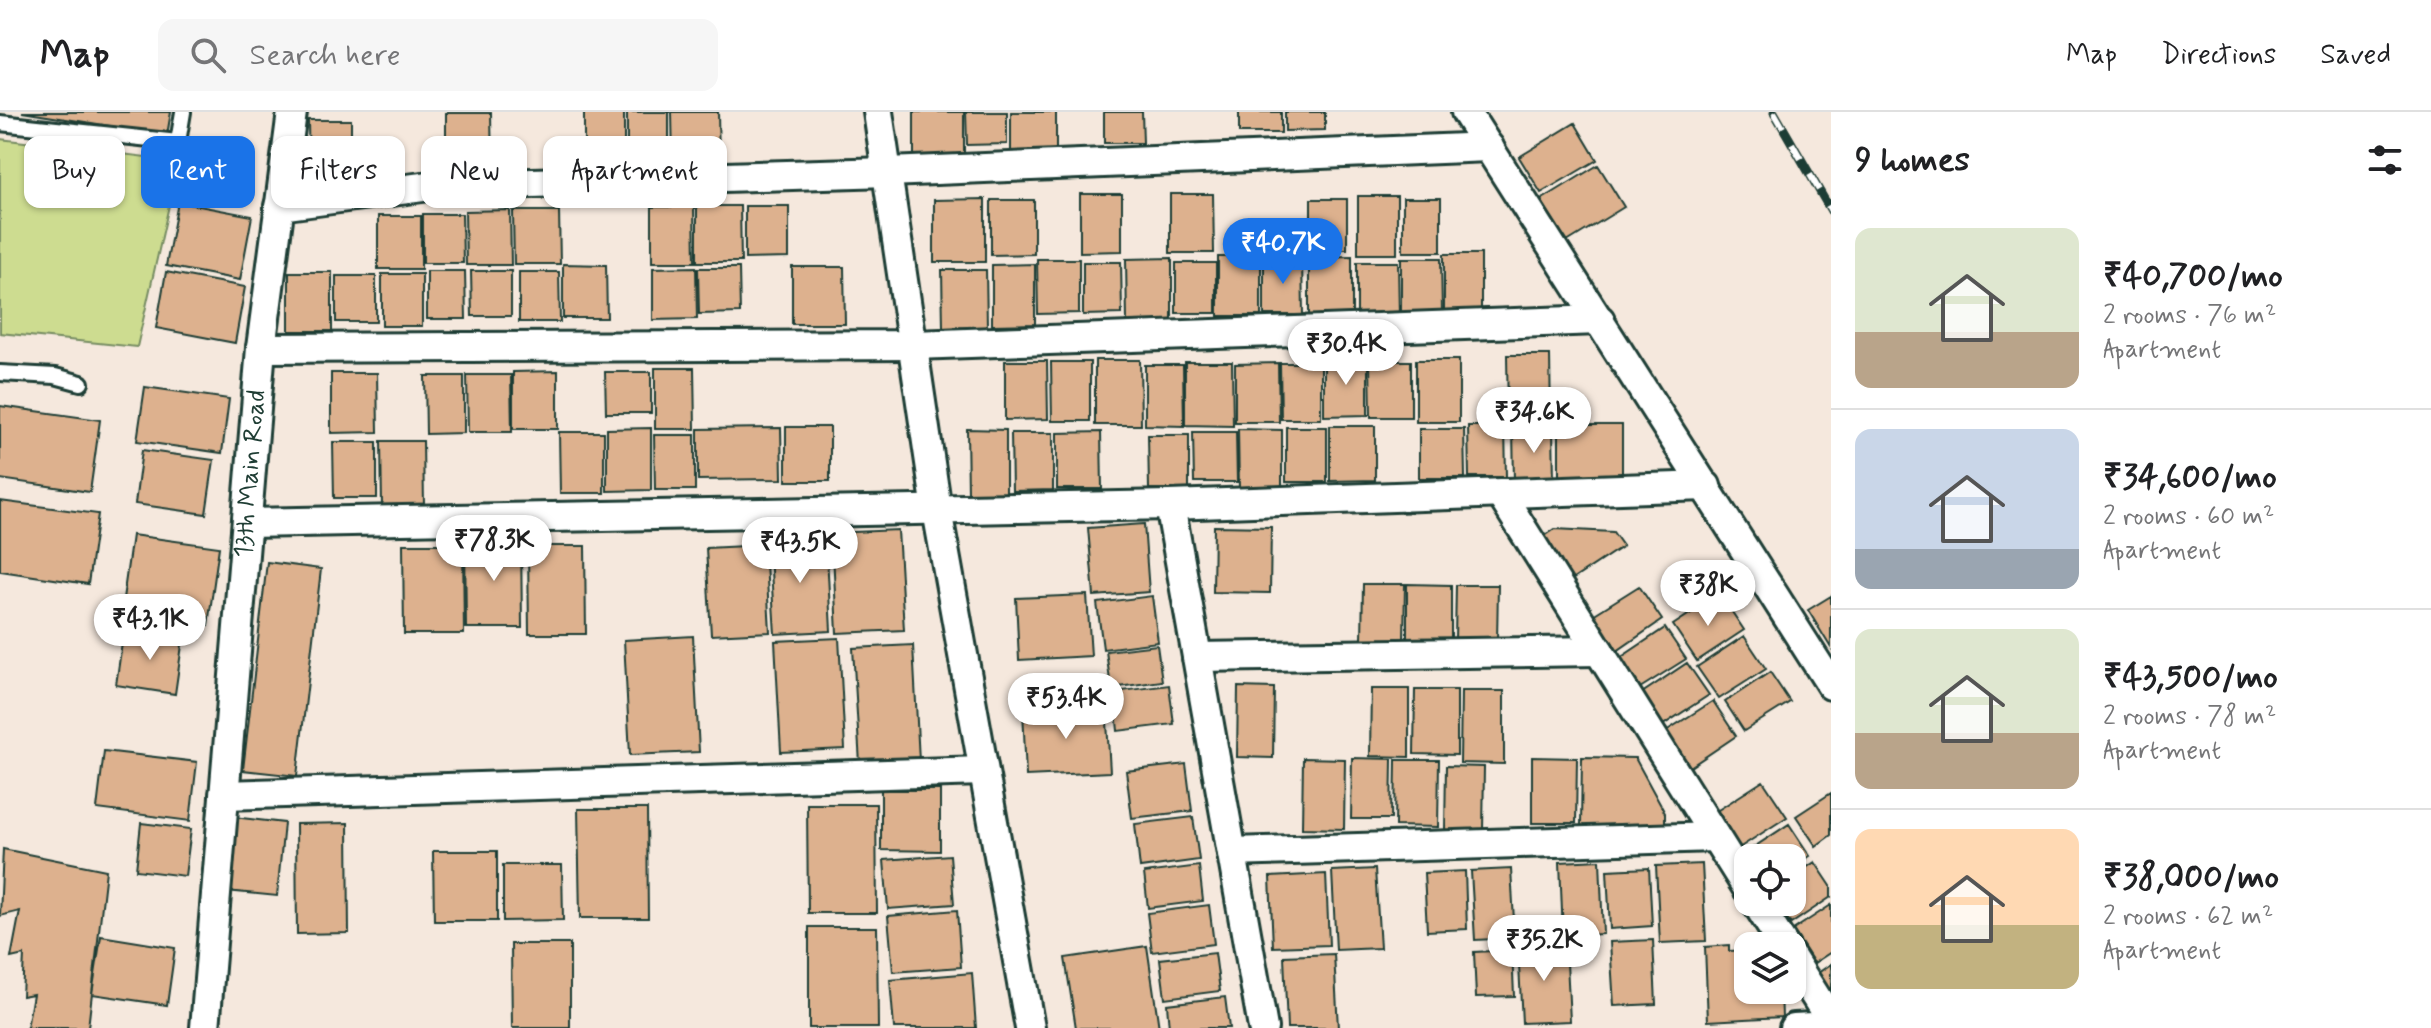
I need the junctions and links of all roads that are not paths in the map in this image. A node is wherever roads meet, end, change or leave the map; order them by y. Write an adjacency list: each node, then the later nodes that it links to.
1 (183, 112): 5 (lane)
2 (292, 112): 6 (street, 13th Main Road)
3 (878, 112): 8 (street)
4 (1466, 112): 7 (street)
5 (0, 123)
6 (289, 136)
7 (1489, 147): 8 (street); 11 (street)
8 (888, 172): 9 (street); 12 (street)
9 (405, 189)
10 (279, 208): 13 (street, 13th Main Road)
11 (1600, 320): 12 (street); 16 (street)
12 (914, 345): 13 (street); 19 (street)
13 (261, 348): 20 (street, 13th Main Road)
14 (0, 373): 15 (lane)
15 (81, 383)
16 (1706, 486): 17 (street); 23 (street)
17 (1500, 493): 18 (street); 21 (street)
18 (1170, 505): 19 (street); 22 (street)
19 (937, 510): 20 (street); 24 (street)
20 (247, 523): 25 (street, 13th Main Road)
21 (1599, 651): 22 (street); 26 (street)
22 (1197, 657): 27 (street)
23 (1831, 685)
24 (983, 771): 25 (street); 32 (street)
25 (224, 795): 31 (street, 13th Main Road)
26 (1715, 837): 27 (street); 28 (street)
27 (1232, 852): 33 (street)
28 (1734, 867)
29 (1806, 982): 30 (street)
30 (1831, 1024): 34 (street)
31 (205, 1028)
32 (1030, 1028)
33 (1263, 1028)
34 (1794, 1028)

